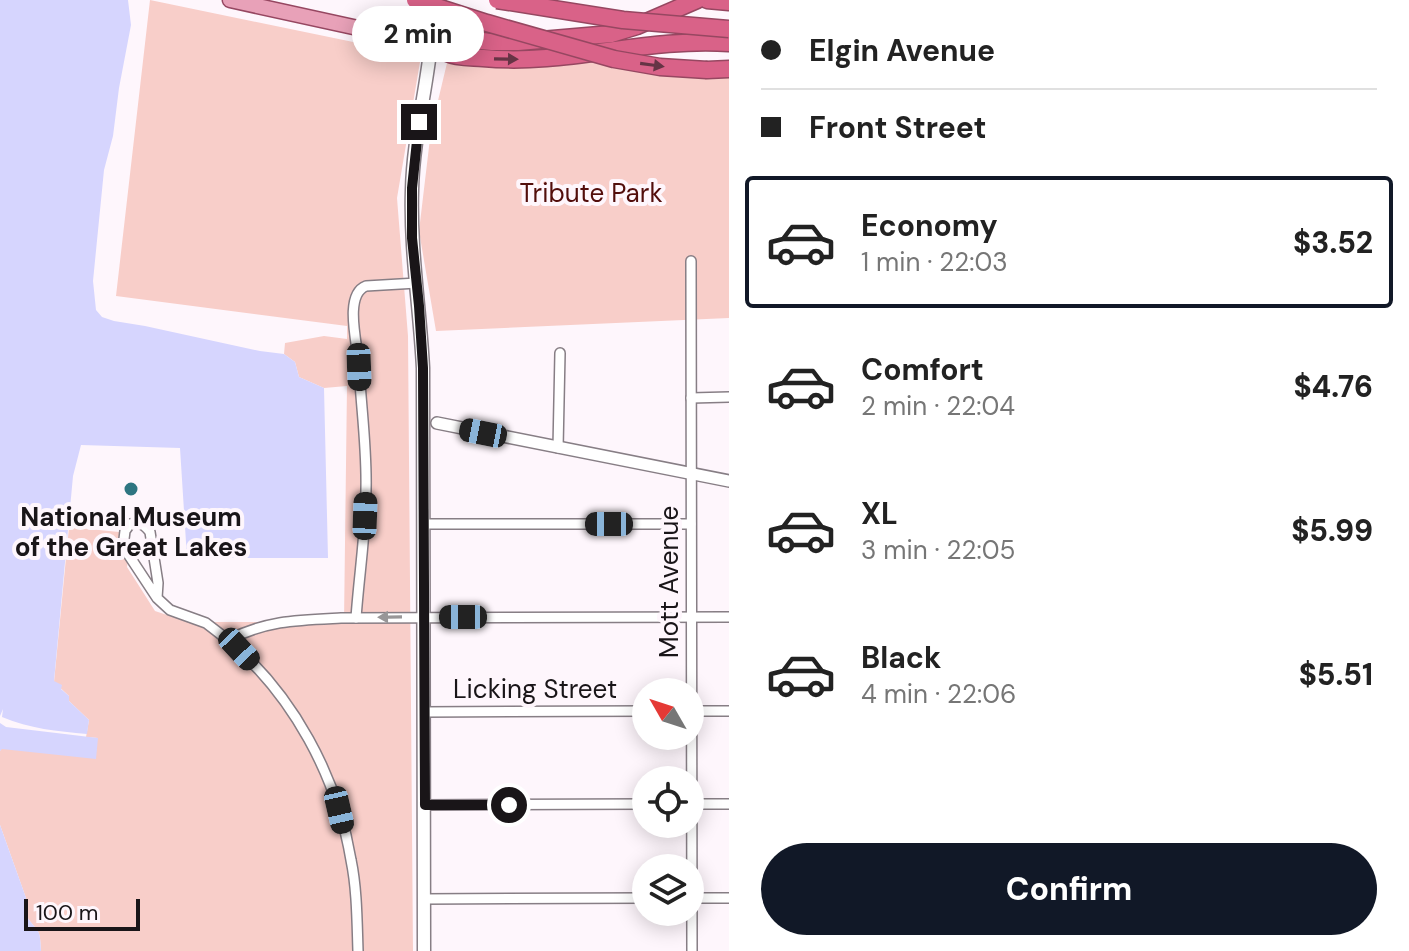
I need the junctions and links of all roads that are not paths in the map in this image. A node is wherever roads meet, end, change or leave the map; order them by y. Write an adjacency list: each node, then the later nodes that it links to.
1 (230, 0): 10 (main road)
2 (415, 0): 11 (highway, one-way to 11, bridge)
3 (438, 0): 10 (main road)
4 (497, 0): 8 (highway, bridge)
5 (697, 0): 10 (highway)
6 (707, 0): 7 (highway)
7 (729, 2)
8 (729, 29)
9 (729, 43): 10 (highway, one-way to 9)
10 (431, 44): 13 (main road)
11 (729, 69)
12 (691, 261): 16 (street, Mott Avenue)
13 (417, 283): 17 (main road); 28 (street)
14 (560, 353): 19 (street)
15 (729, 397): 16 (street)
16 (691, 398): 20 (street, Mott Avenue)
17 (423, 420): 18 (street); 22 (main road)
18 (437, 423): 19 (street)
19 (558, 448): 20 (street)
20 (691, 474): 21 (street); 23 (street, Mott Avenue)
21 (729, 481)
22 (424, 524): 23 (street); 25 (main road)
23 (691, 524): 26 (street, Mott Avenue)
24 (157, 598): 24 (street); 29 (street)
25 (425, 617): 26 (street); 28 (street, one-way to 28); 34 (main road)
26 (691, 617): 27 (street); 30 (street, Mott Avenue)
27 (729, 617)
28 (356, 618): 29 (street)
29 (228, 640): 44 (street)
30 (691, 678)
31 (632, 711): 34 (street, Licking Street)
32 (704, 711): 33 (street)
33 (729, 711)
34 (424, 712): 38 (main road)
35 (632, 804): 38 (street)
36 (704, 804): 37 (street)
37 (729, 804)
38 (425, 805): 42 (main road)
39 (632, 898): 42 (street)
40 (704, 898): 41 (street)
41 (729, 898)
42 (424, 899): 45 (main road)
43 (692, 926): 46 (street, Mott Avenue)
44 (358, 951)
45 (424, 951)
46 (692, 951)

